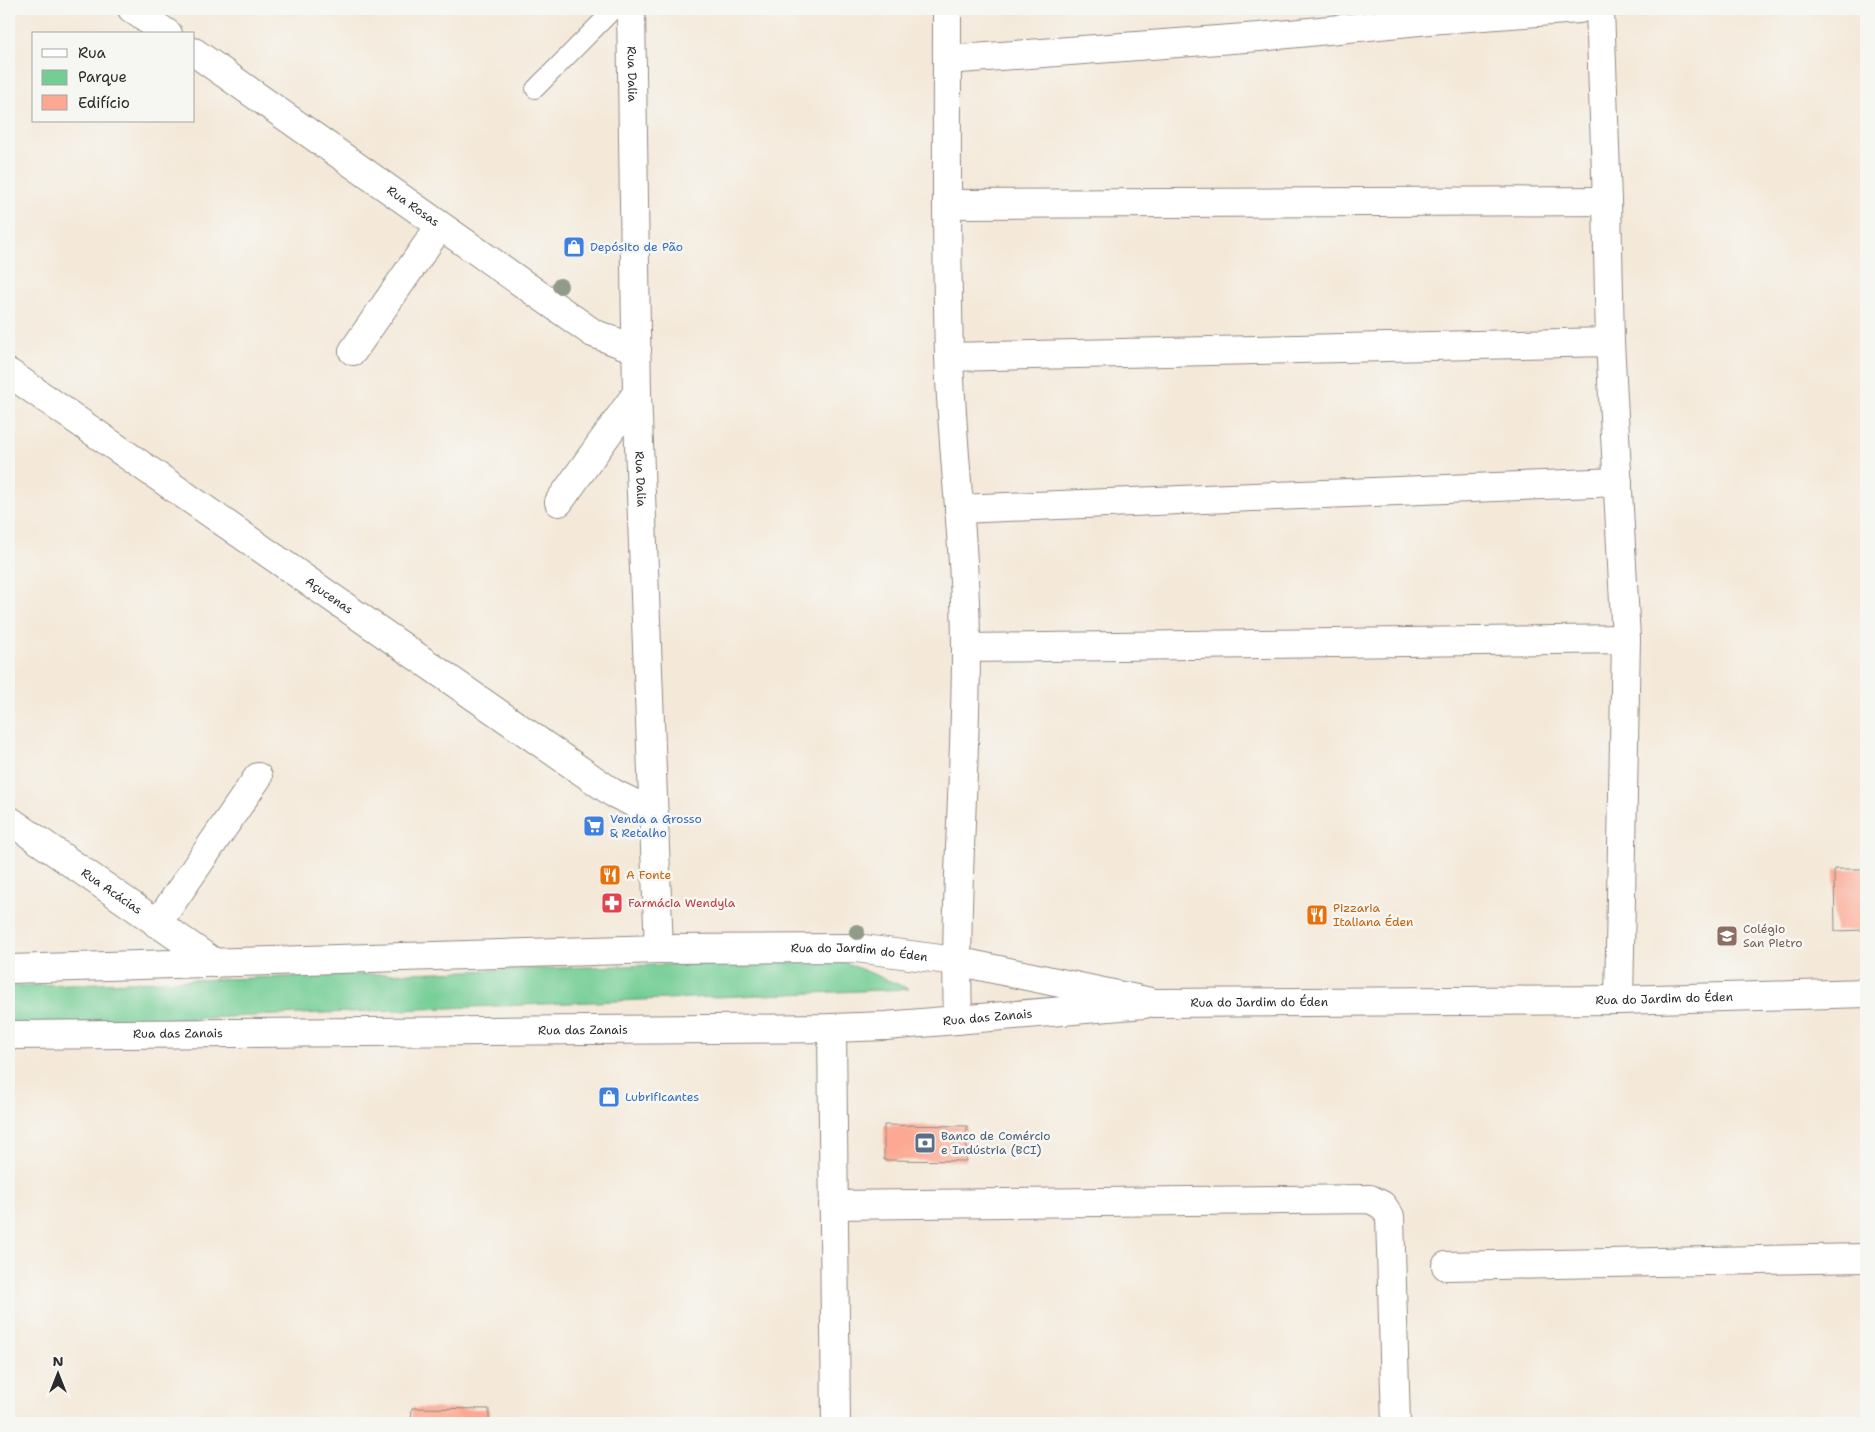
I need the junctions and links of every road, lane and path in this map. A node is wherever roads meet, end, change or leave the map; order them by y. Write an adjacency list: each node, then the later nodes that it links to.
1 (132, 9): 7 (street)
2 (614, 9): 10 (lane)
3 (631, 9): 15 (street, Rua Dalia)
4 (947, 9): 9 (street)
5 (1579, 9): 9 (street)
6 (1600, 9): 11 (street)
7 (165, 32)
8 (195, 53): 13 (street, Rua Rosas)
9 (947, 60): 12 (street)
10 (535, 89)
11 (1607, 200): 12 (street); 14 (street)
12 (947, 204): 17 (street)
13 (440, 226): 15 (street, Rua Rosas); 16 (street)
14 (1610, 342): 17 (street); 20 (street)
15 (637, 350): 19 (street, Rua Dalia)
16 (352, 351)
17 (949, 356): 22 (street)
18 (9, 373): 26 (street, Açucenas)
19 (637, 393): 21 (street); 26 (street, Rua Dalia)
20 (1618, 482): 22 (street); 23 (street)
21 (559, 502)
22 (959, 509): 24 (street)
23 (1626, 639): 24 (street); 34 (street)
24 (966, 648): 30 (street)
25 (258, 777): 28 (street)
26 (654, 814): 29 (street, Rua Dalia)
27 (9, 820): 28 (street, Rua Acácias)
28 (157, 924): 31 (street, Rua Acácias)
29 (659, 949): 30 (street, Rua do Jardim do Éden); 31 (street)
30 (956, 961): 35 (street, Rua do Jardim do Éden); 36 (street)
31 (215, 963): 32 (street)
32 (9, 968)
33 (1866, 993): 34 (street, Rua do Jardim do Éden)
34 (1619, 1000): 35 (street, Rua do Jardim do Éden)
35 (1155, 1002): 36 (street, Rua das Zanais)
36 (958, 1020): 37 (street, Rua das Zanais)
37 (832, 1028): 38 (street, Rua das Zanais); 39 (street)
38 (9, 1035)
39 (833, 1205): 42 (street); 43 (street)
40 (1866, 1258): 41 (street)
41 (1446, 1266)
42 (836, 1423)
43 (1396, 1423)

